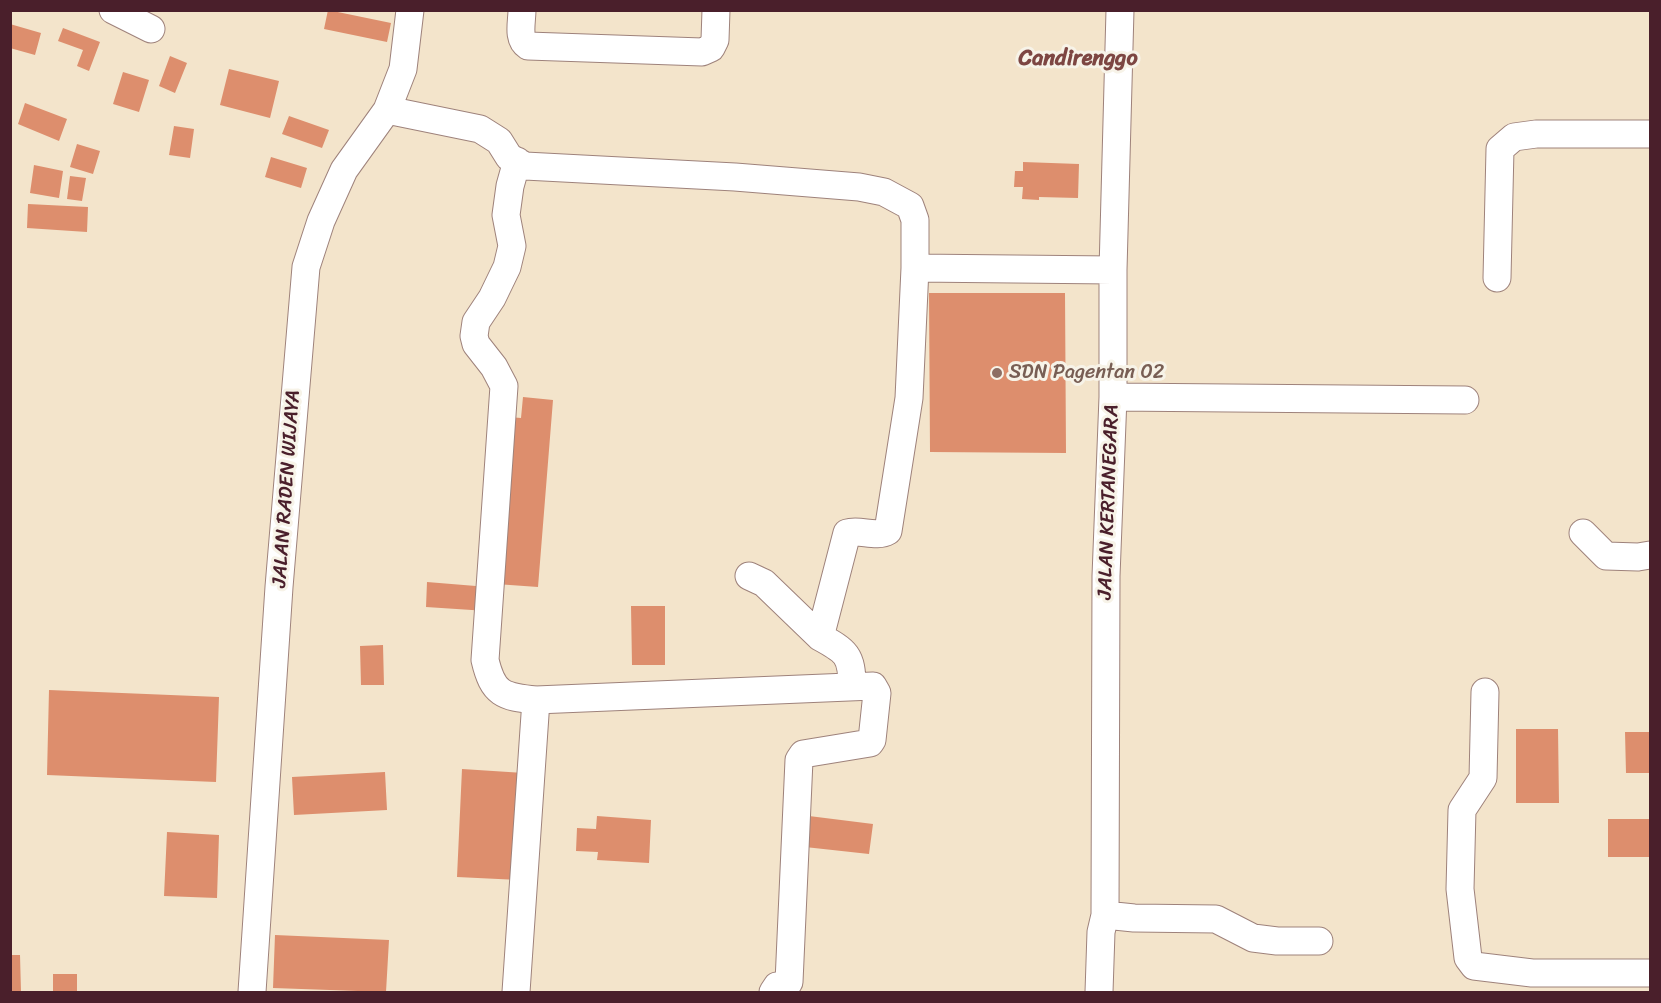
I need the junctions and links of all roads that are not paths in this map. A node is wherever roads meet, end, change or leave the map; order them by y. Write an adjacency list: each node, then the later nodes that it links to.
1 (113, 10): 6 (street)
2 (410, 10): 7 (street, JALAN RADEN WIJAYA)
3 (522, 10): 4 (street)
4 (716, 10)
5 (1120, 10): 11 (street, JALAN KERTANEGARA)
6 (151, 29)
7 (387, 110): 9 (street); 25 (street, JALAN RADEN WIJAYA)
8 (1650, 134): 12 (street)
9 (517, 161): 10 (street); 21 (street)
10 (915, 268): 11 (street); 18 (street)
11 (1113, 270): 13 (street, JALAN KERTANEGARA)
12 (1497, 278)
13 (1113, 397): 14 (street); 22 (street, JALAN KERTANEGARA)
14 (1465, 400)
15 (1584, 533): 16 (street)
16 (1650, 555)
17 (748, 576): 18 (street)
18 (820, 637): 19 (street)
19 (852, 686): 21 (street); 27 (street)
20 (1485, 692): 24 (street)
21 (536, 700): 26 (street)
22 (1105, 915): 23 (street); 28 (street, JALAN KERTANEGARA)
23 (1319, 941)
24 (1650, 972)
25 (252, 993)
26 (516, 993)
27 (773, 993)
28 (1100, 993)

